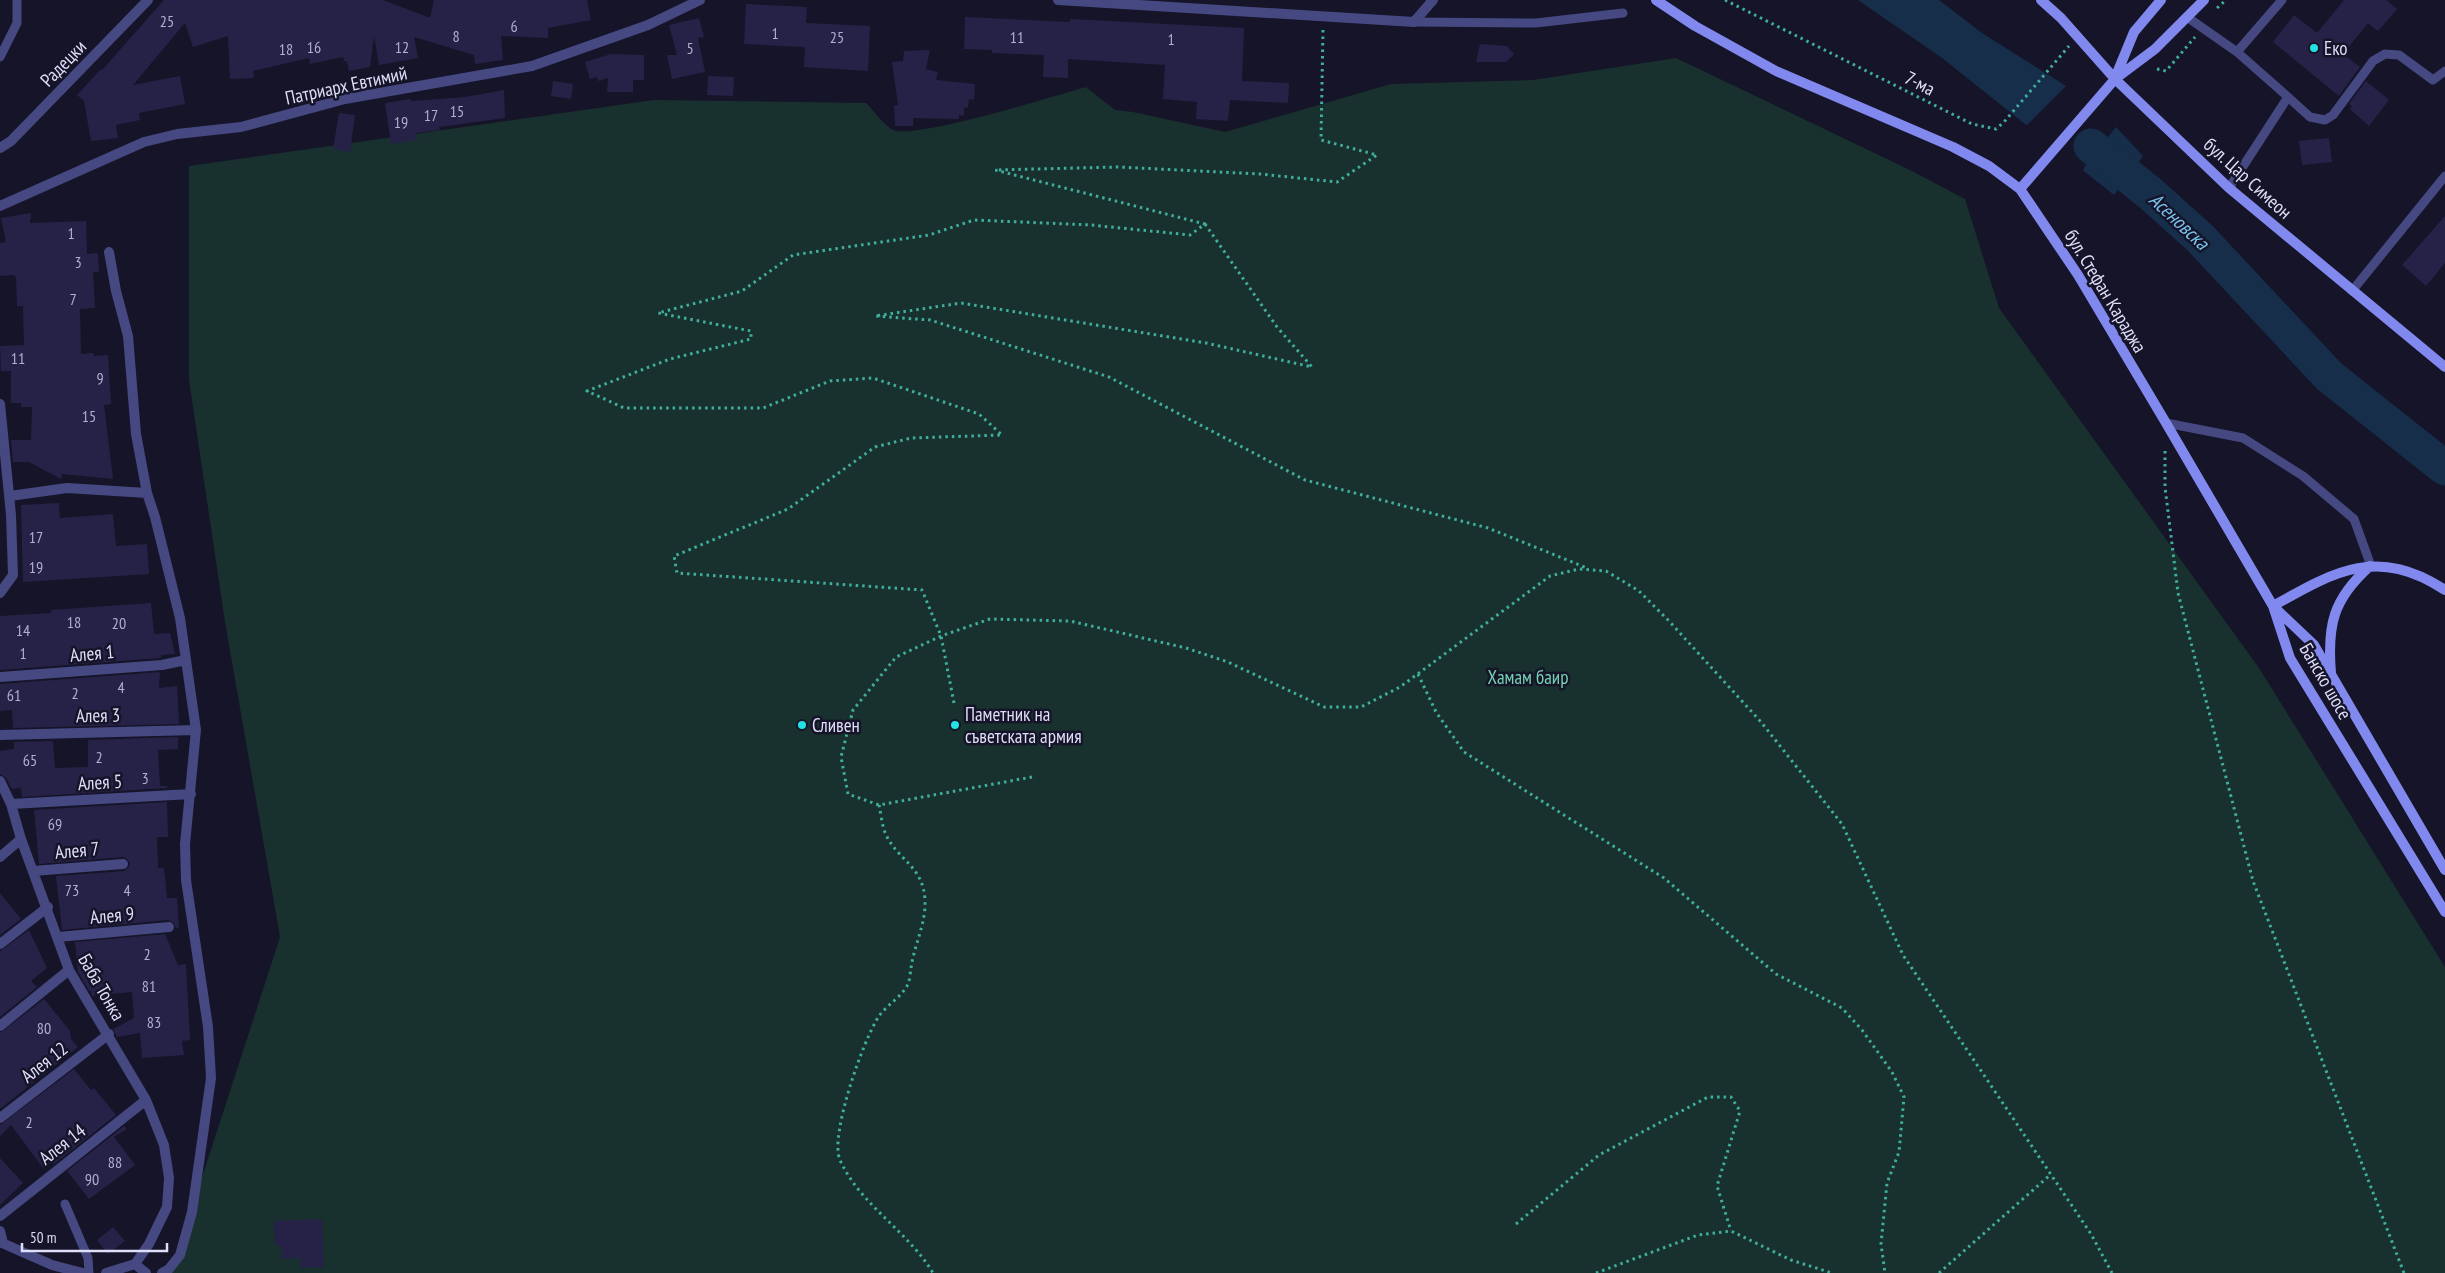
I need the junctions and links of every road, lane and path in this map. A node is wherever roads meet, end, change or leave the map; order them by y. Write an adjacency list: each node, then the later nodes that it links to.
1 (17, 0): 18 (lane)
2 (148, 0): 22 (street, Радецки)
3 (700, 0): 26 (street, Патриарх Евтимий)
4 (1058, 0): 13 (street)
5 (1433, 0): 15 (street)
6 (1656, 0): 25 (main road, бул. Стефан Караджа)
7 (1725, 0): 16 (path, 7-ма)
8 (2042, 0): 16 (main road, бул. Цар Симеон)
9 (2162, 0): 20 (main road)
10 (2204, 0): 14 (main road)
11 (2282, 0): 17 (lane)
12 (1623, 13): 15 (lane)
13 (1323, 17): 15 (street); 27 (path)
14 (2187, 17): 17 (lane); 20 (main road)
15 (1414, 22)
16 (2078, 37): 20 (main road, бул. Цар Симеон)
17 (2237, 52): 21 (lane)
18 (0, 57)
19 (2445, 71): 21 (lane)
20 (2115, 79): 24 (main road, бул. Цар Симеон); 25 (main road)
21 (2288, 97): 24 (lane)
22 (0, 148)
23 (2445, 176): 29 (lane)
24 (2229, 188): 29 (main road, бул. Цар Симеон)
25 (2020, 189): 32 (main road, бул. Стефан Караджа)
26 (0, 206)
27 (1205, 224): 36 (path); 40 (path)
28 (109, 252): 33 (street)
29 (2352, 291): 30 (main road, бул. Цар Симеон)
30 (2445, 367)
31 (0, 404): 34 (street)
32 (2166, 423): 35 (lane); 39 (main road, бул. Стефан Караджа); 87 (path)
33 (147, 493): 34 (street); 41 (street)
34 (10, 496): 38 (street)
35 (2371, 566): 37 (main road); 39 (main road); 43 (main road)
36 (1590, 569): 42 (path); 68 (path)
37 (2445, 590)
38 (0, 593)
39 (2273, 606): 43 (main road, Банско шосе); 59 (main road, Банско шосе)
40 (941, 636): 42 (path); 45 (path); 52 (path)
41 (186, 660): 44 (street, Алея 1); 46 (street)
42 (1418, 674): 84 (path)
43 (2331, 677): 56 (main road, Банско шосе)
44 (0, 678)
45 (954, 702)
46 (196, 730): 47 (street, Алея 3); 50 (street)
47 (0, 735)
48 (1032, 777): 52 (path)
49 (0, 781): 51 (street, Баба Тонка)
50 (190, 794): 51 (street, Алея 5); 80 (street)
51 (11, 804): 53 (street, Баба Тонка)
52 (879, 805): 81 (path)
53 (21, 839): 54 (street); 57 (street, Баба Тонка)
54 (0, 857)
55 (124, 864): 57 (street, Алея 7)
56 (2445, 870)
57 (33, 871): 58 (street, Баба Тонка)
58 (48, 907): 61 (street, Баба Тонка); 62 (street)
59 (2445, 912)
60 (169, 927): 61 (street, Алея 9)
61 (58, 937): 63 (street, Баба Тонка)
62 (0, 944)
63 (70, 970): 64 (street); 65 (street, Баба Тонка)
64 (0, 1026)
65 (109, 1034): 66 (street, Баба Тонка); 67 (street, Алея 12)
66 (146, 1100): 70 (street, Алея 14); 75 (street, Баба Тонка)
67 (0, 1118)
68 (2050, 1175): 85 (path); 86 (path)
69 (65, 1204): 77 (lane)
70 (0, 1216)
71 (1516, 1224): 72 (path)
72 (1732, 1230): 82 (path); 83 (path)
73 (0, 1231): 74 (street)
74 (2, 1243): 76 (street)
75 (135, 1264): 78 (street); 79 (street)
76 (83, 1273)
77 (88, 1273)
78 (106, 1273)
79 (146, 1273)
80 (162, 1273)
81 (933, 1273)
82 (1596, 1273)
83 (1832, 1273)
84 (1884, 1273)
85 (1939, 1273)
86 (2112, 1273)
87 (2404, 1273)

